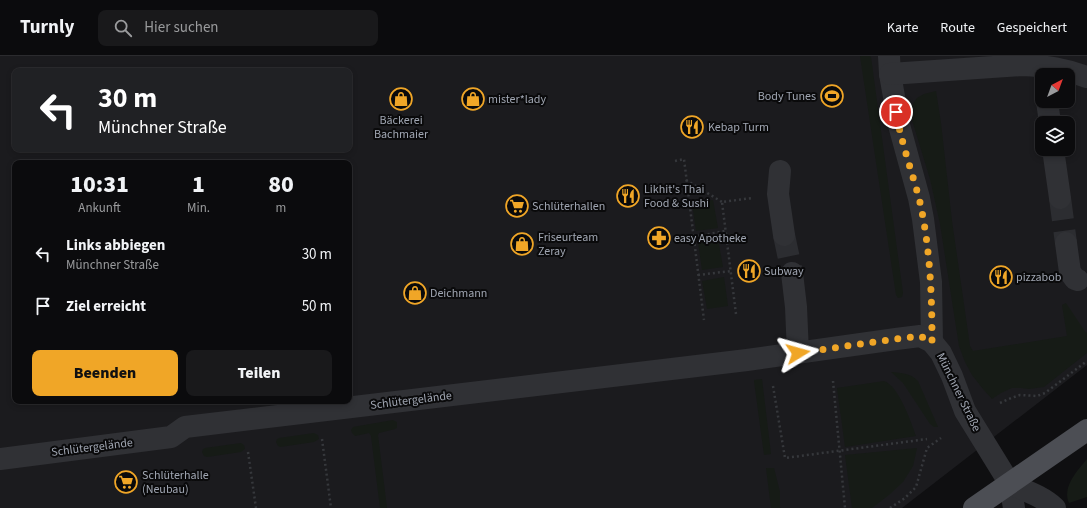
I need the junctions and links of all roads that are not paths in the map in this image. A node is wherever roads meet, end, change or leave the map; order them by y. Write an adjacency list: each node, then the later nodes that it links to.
1 (889, 65): 2 (street); 12 (street, Münchner Straße)
2 (1035, 68)
3 (1075, 73): 4 (street)
4 (1087, 77)
5 (1054, 156): 7 (street)
6 (780, 171): 8 (street)
7 (1060, 198)
8 (784, 235)
9 (1066, 243): 11 (street)
10 (792, 273): 13 (street)
11 (1078, 280)
12 (932, 342): 13 (street, Münchner Straße); 17 (street, Münchner Straße)
13 (798, 353): 14 (street, Münchner Straße)
14 (753, 359): 16 (street, Schlütergelände)
15 (1087, 430): 17 (main road)
16 (0, 459)
17 (1010, 484): 18 (main road); 19 (street); 20 (street)
18 (974, 508)
19 (1014, 508)
20 (1055, 508)

